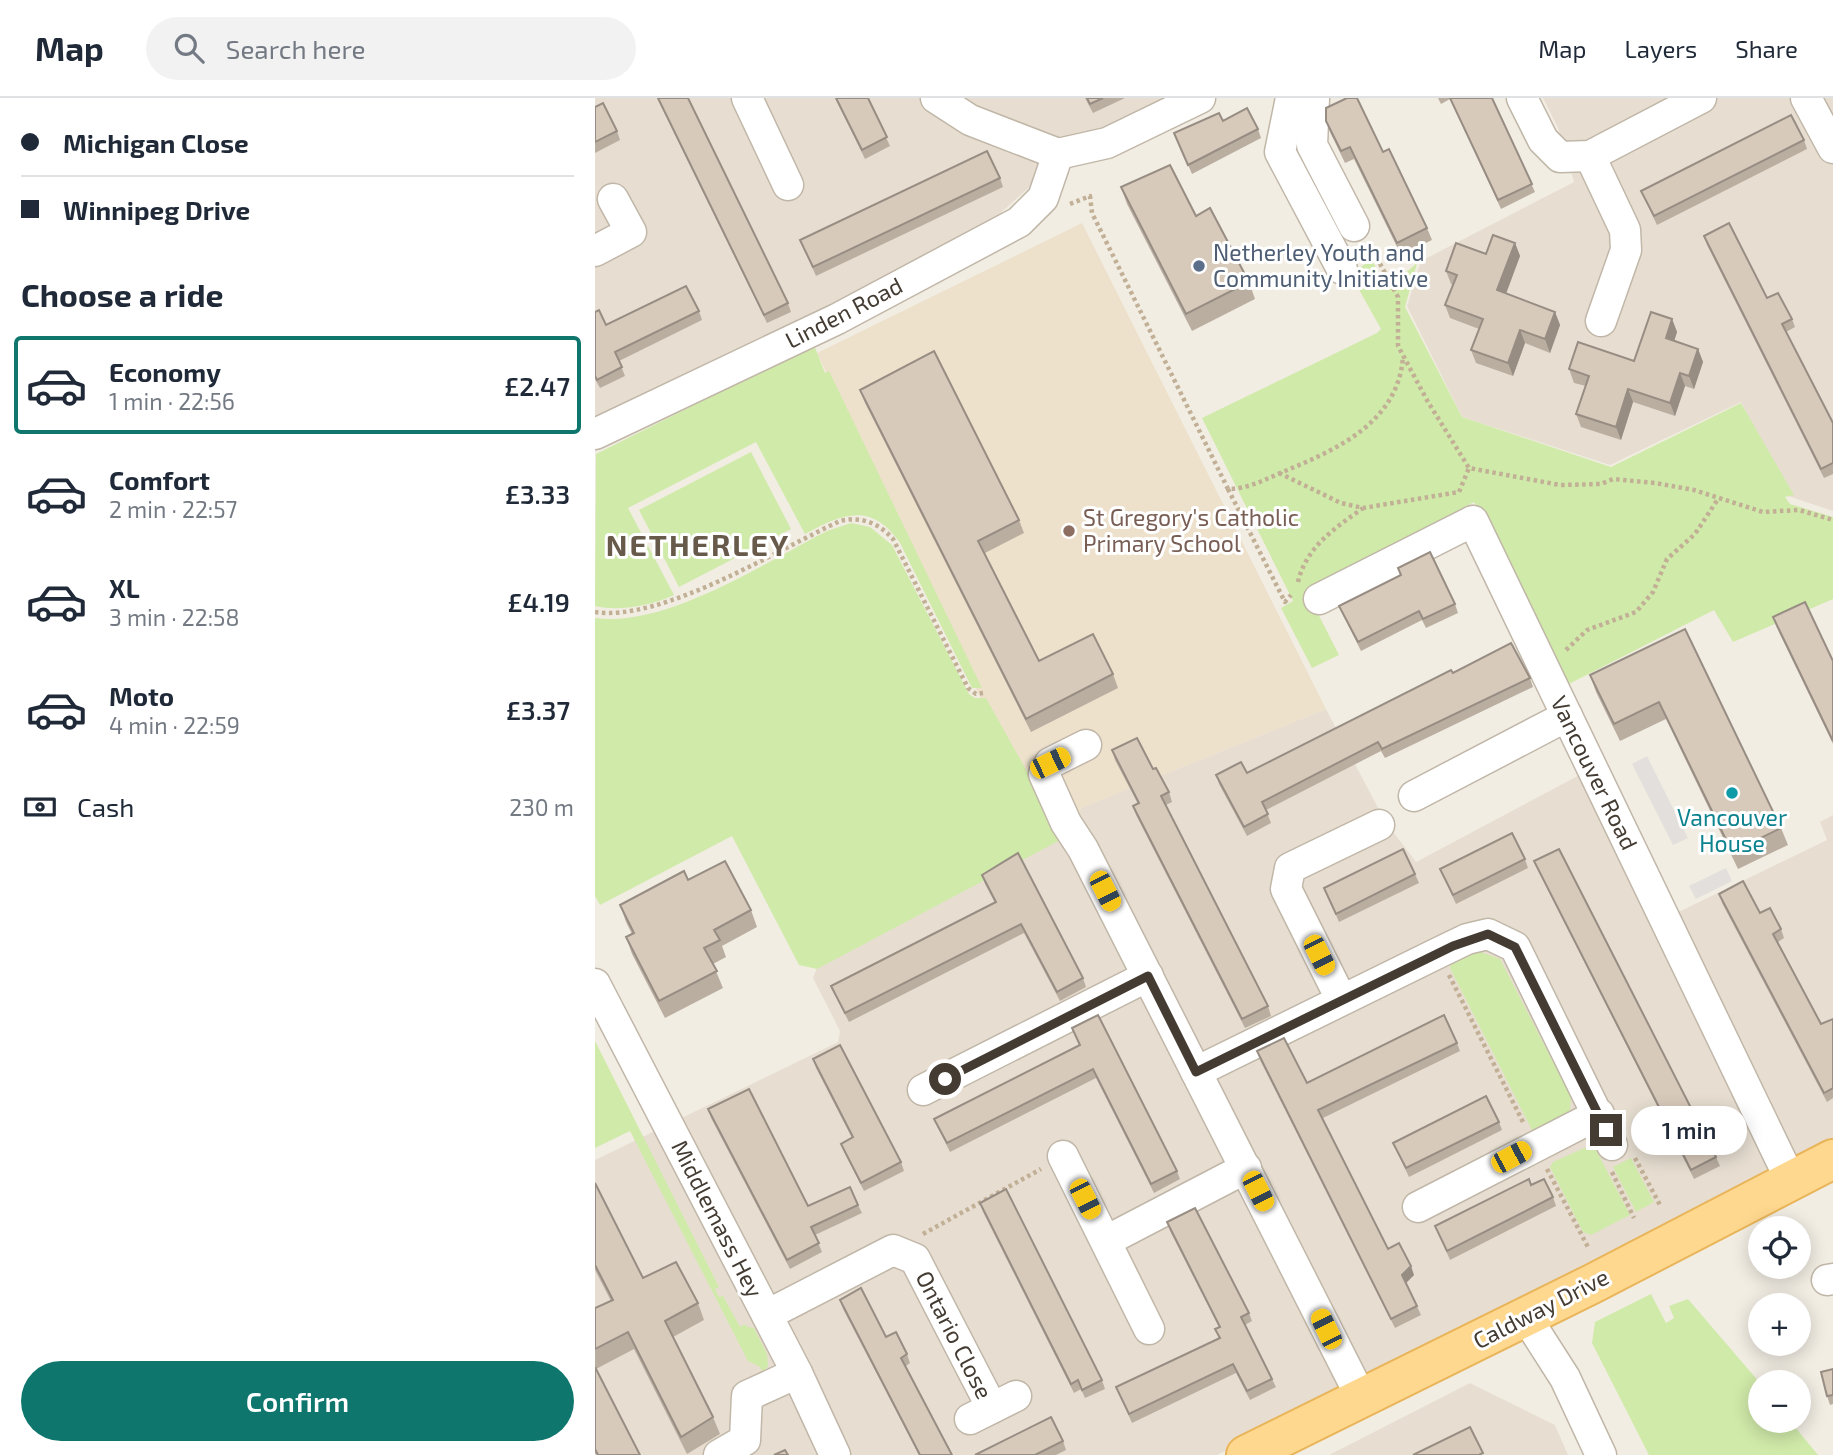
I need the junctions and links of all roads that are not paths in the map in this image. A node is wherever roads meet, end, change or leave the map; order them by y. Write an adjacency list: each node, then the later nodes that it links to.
1 (747, 98): 12 (street)
2 (936, 98): 10 (street)
3 (1200, 98): 10 (street)
4 (1291, 98): 16 (street)
5 (1314, 98): 14 (street)
6 (1522, 98): 11 (street)
7 (1701, 98): 11 (street)
8 (1806, 98): 9 (street)
9 (1833, 148)
10 (1058, 155): 18 (street, Linden Road)
11 (1590, 156): 17 (street)
12 (789, 184)
13 (613, 199): 15 (street)
14 (1361, 234)
15 (595, 251)
16 (1342, 270)
17 (1601, 321)
18 (595, 434)
19 (1319, 599): 20 (street, Vancouver Road)
20 (1567, 716): 22 (street); 34 (street, Vancouver Road)
21 (1086, 746): 24 (street)
22 (1414, 796)
23 (1379, 825): 26 (street)
24 (1148, 976): 27 (street); 28 (street)
25 (595, 984): 37 (street, Middlemass Hey)
26 (1341, 999): 27 (street); 29 (street)
27 (1196, 1072): 33 (street)
28 (923, 1090)
29 (1599, 1114): 30 (street); 35 (street)
30 (1612, 1145)
31 (1063, 1156): 36 (street)
32 (1833, 1159): 34 (main road, Caldway Drive)
33 (1246, 1168): 36 (street); 41 (street)
34 (1791, 1181): 38 (main road, Caldway Drive)
35 (1418, 1207)
36 (1106, 1241): 39 (street)
37 (767, 1315): 40 (street, Middlemass Hey); 42 (street, Ontario Close)
38 (1526, 1317): 41 (main road, Caldway Drive); 46 (street)
39 (1149, 1329)
40 (797, 1373): 43 (street); 44 (street, Middlemass Hey)
41 (1360, 1397): 45 (main road, Caldway Drive)
42 (993, 1408)
43 (719, 1455)
44 (835, 1455)
45 (1246, 1455)
46 (1601, 1455)

